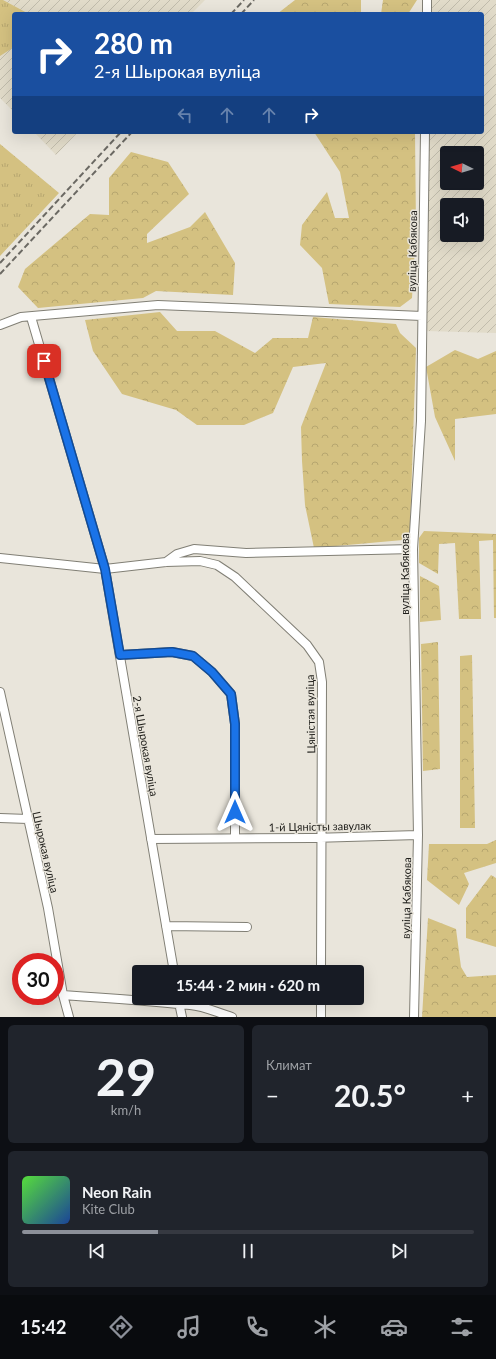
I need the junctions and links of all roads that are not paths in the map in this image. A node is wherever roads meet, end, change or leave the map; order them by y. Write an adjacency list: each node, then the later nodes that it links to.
1 (427, 0): 2 (street)
2 (427, 12)
3 (425, 134): 5 (street, вуліца Кабякова)
4 (31, 316): 5 (street); 6 (street); 10 (street, 2-я Шырокая вуліца)
5 (422, 316): 7 (street, вуліца Кабякова)
6 (0, 325)
7 (413, 549): 9 (street); 15 (street, вуліца Кабякова)
8 (0, 558): 10 (street, Цяністая вуліца)
9 (166, 562): 10 (street, Цяністая вуліца); 17 (street, Цяністая вуліца)
10 (105, 569): 11 (street, 2-я Шырокая вуліца)
11 (120, 655): 16 (street); 18 (street, 2-я Шырокая вуліца)
12 (0, 692): 14 (street, Шырокая вуліца)
13 (0, 818): 14 (street)
14 (28, 819): 21 (street, Шырокая вуліца)
15 (418, 835): 17 (street, 1-й Цяністы завулак); 34 (street, вуліца Кабякова)
16 (235, 838): 17 (street, 1-й Цяністы завулак); 18 (street, 1-й Цяністы завулак)
17 (321, 838): 23 (street, Цяністая вуліца)
18 (151, 839): 19 (street, 2-я Шырокая вуліца)
19 (166, 926): 20 (street); 22 (street, 2-я Шырокая вуліца)
20 (247, 927)
21 (56, 953)
22 (173, 965)
23 (321, 965)
24 (64, 995): 26 (street)
25 (64, 999): 30 (street, Шырокая вуліца)
26 (132, 999)
27 (180, 1005): 31 (street)
28 (191, 1005): 32 (street)
29 (321, 1005): 33 (street)
30 (69, 1017)
31 (182, 1017)
32 (232, 1017)
33 (321, 1017)
34 (414, 1017)

